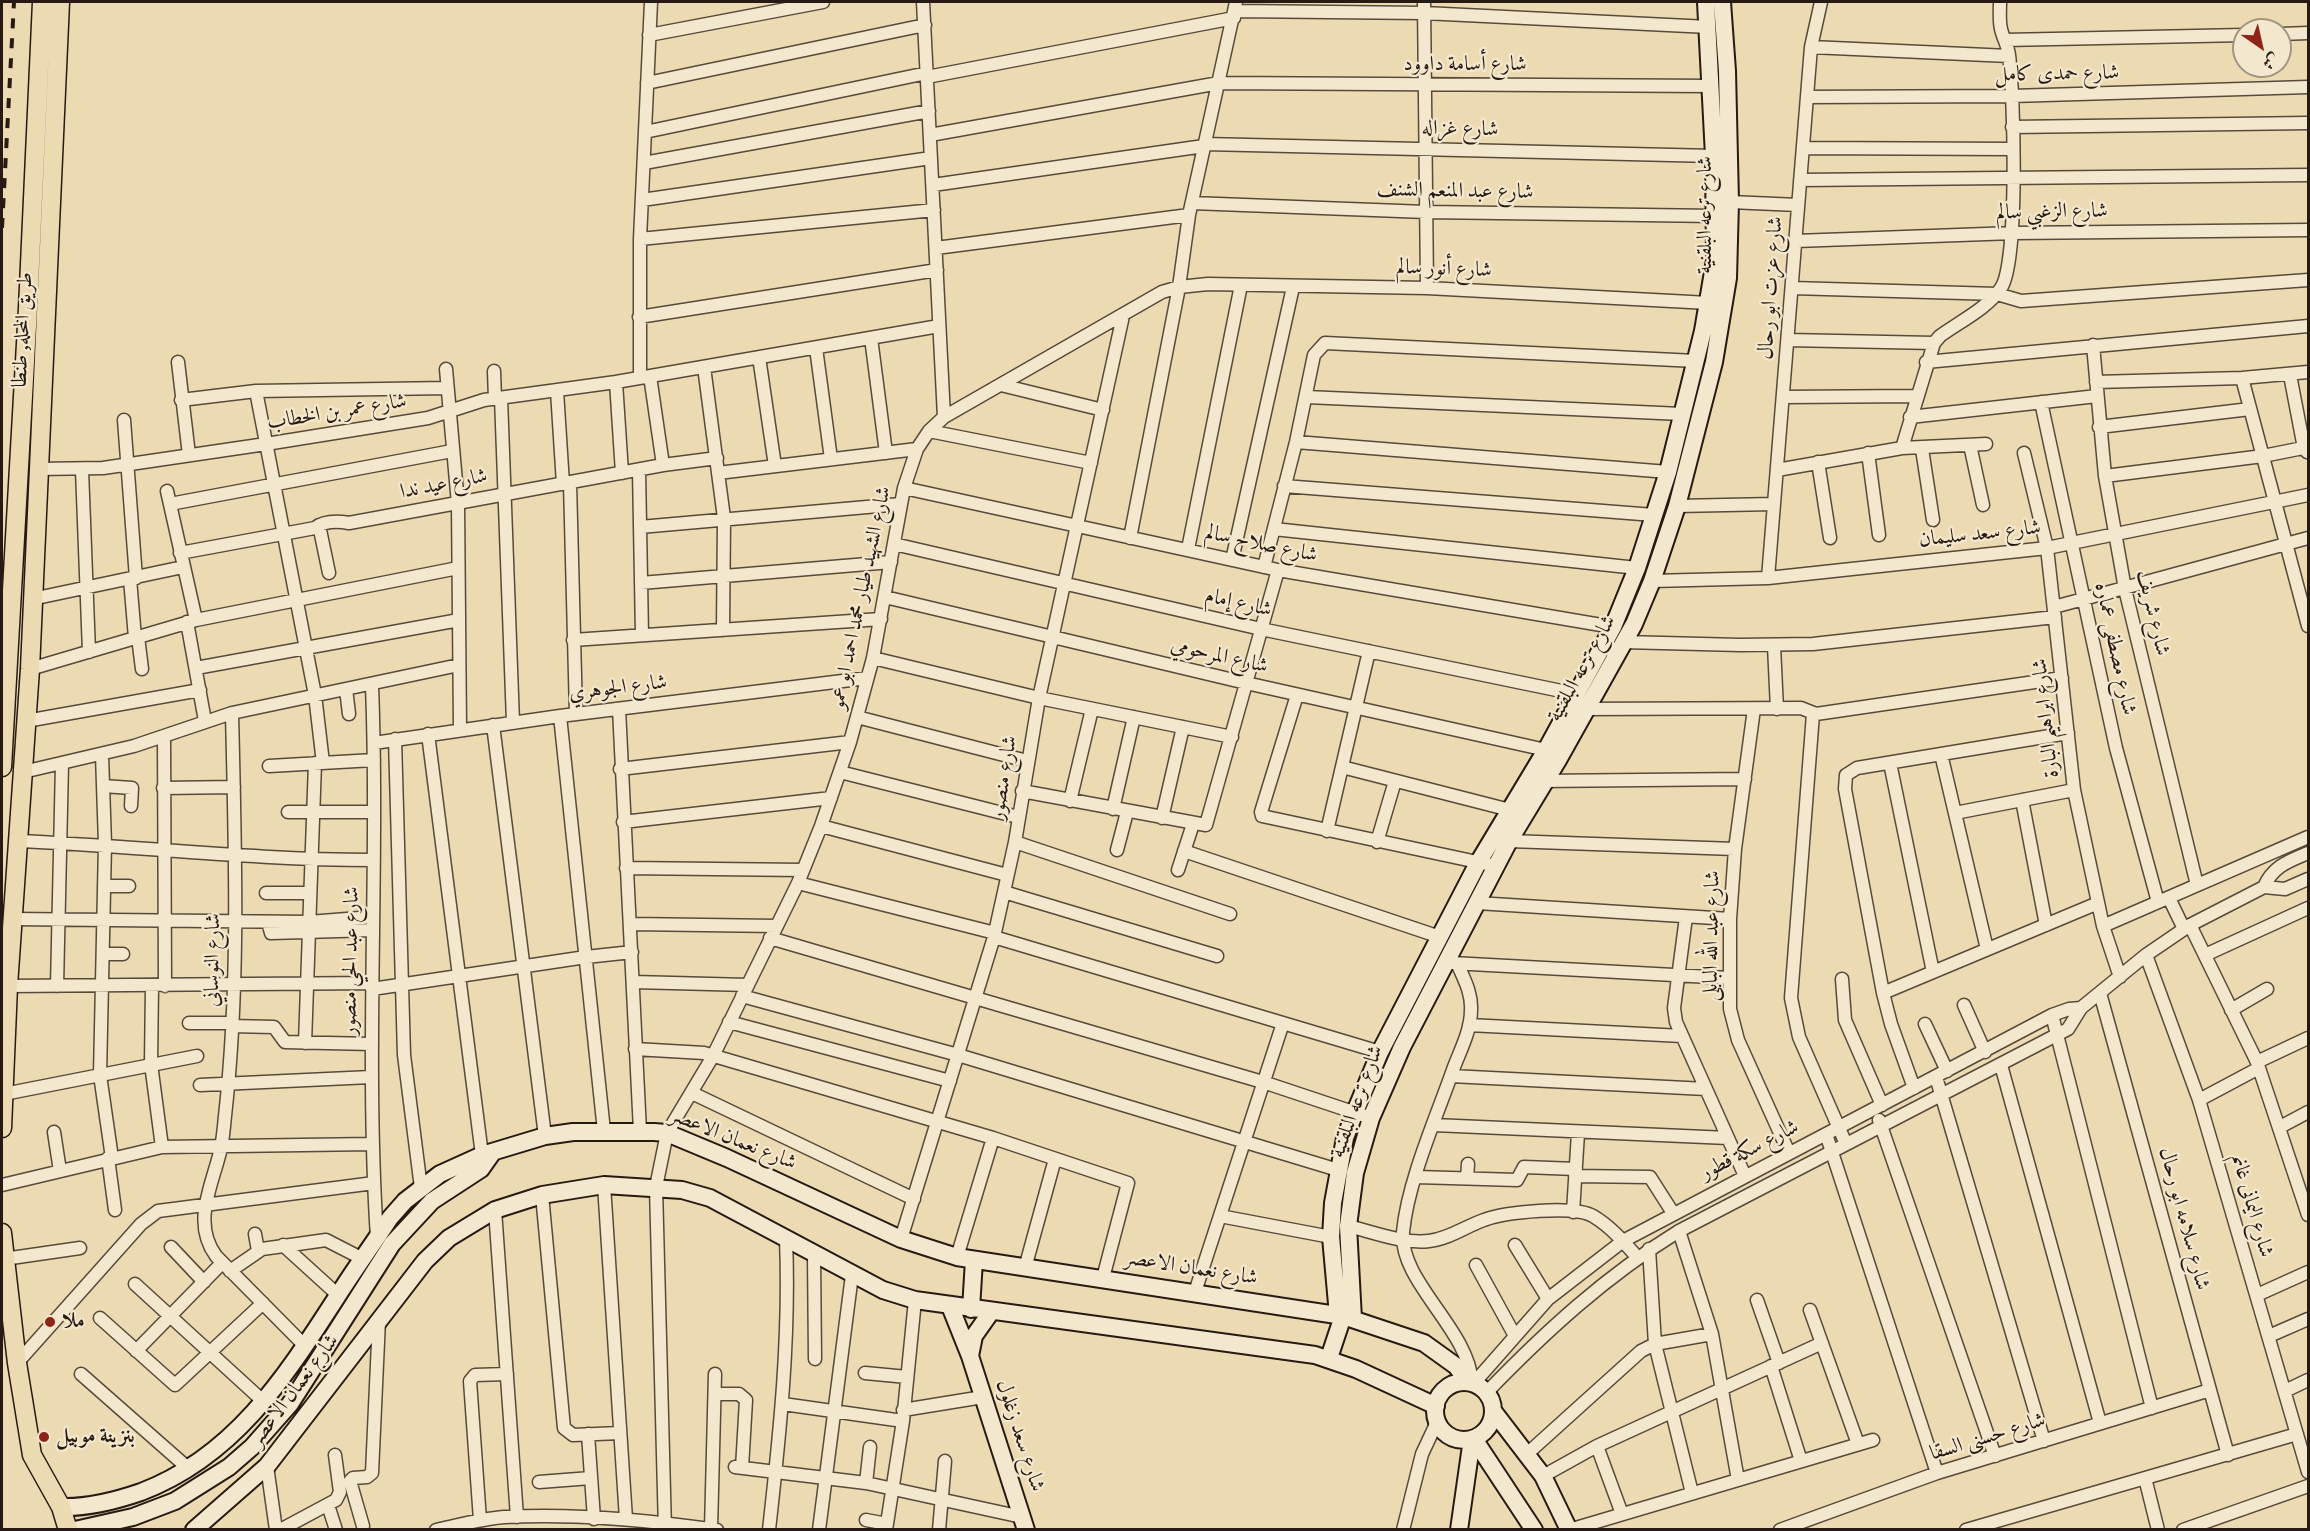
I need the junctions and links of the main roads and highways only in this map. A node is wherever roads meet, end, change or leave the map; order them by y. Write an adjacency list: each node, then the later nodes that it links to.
1 (42, 2): 5 (main road, طريق المحله, طنطا)
2 (60, 2): 6 (main road, طريق المحله, طنطا)
3 (1706, 2): 10 (main road, شارع ترعه البلقنية)
4 (1722, 2): 10 (main road, شارع ترعه البلقنية)
5 (30, 258): 6 (main road); 7 (main road, طريق المحله, طنطا)
6 (50, 259): 8 (main road, طريق المحله, طنطا)
7 (28, 308): 8 (main road); 9 (main road, طريق المحله, طنطا)
8 (48, 309): 14 (main road, طريق المحله, طنطا)
9 (2, 767)
10 (1536, 781): 11 (main road, شارع ترعه البلقنية); 12 (main road, شارع ترعه البلقنية)
11 (1406, 1001): 12 (main road); 13 (main road, شارع ترعه البلقنية)
12 (1423, 1006): 13 (main road, شارع ترعه البلقنية)
13 (1363, 1115): 22 (main road, شارع ترعه البلقنية); 22 (main road, شارع ترعه البلقنية)
14 (2, 1128)
15 (487, 1153): 17 (main road); 17 (main road, شارع نعمان الاعصر); 18 (main road, شارع نعمان الاعصر)
16 (2, 1233): 29 (main road)
17 (385, 1241): 29 (main road, شارع نعمان الاعصر); 32 (main road)
18 (974, 1260): 20 (main road); 22 (main road, شارع نعمان الاعصر)
19 (950, 1306): 20 (main road, شارع نعمان الاعصر); 23 (main road, شارع سعد زغلول); 33 (main road, شارع نعمان الاعصر)
20 (971, 1309): 21 (main road, شارع نعمان الاعصر)
21 (992, 1312): 23 (main road); 24 (main road, شارع نعمان الاعصر)
22 (1345, 1317): 24 (main road); 25 (main road, شارع نعمان الاعصر)
23 (970, 1356): 30 (main road, شارع سعد زغلول)
24 (1329, 1358): 27 (main road, شارع نعمان الاعصر)
25 (1475, 1385): 26 (main road); 27 (main road)
26 (1494, 1412): 28 (main road); 36 (main road)
27 (1436, 1414): 28 (main road)
28 (1473, 1439): 34 (main road); 35 (main road)
29 (61, 1507): 31 (main road)
30 (1024, 1523)
31 (68, 1530)
32 (75, 1530)
33 (194, 1530)
34 (1459, 1530)
35 (1534, 1530)
36 (1569, 1530)

